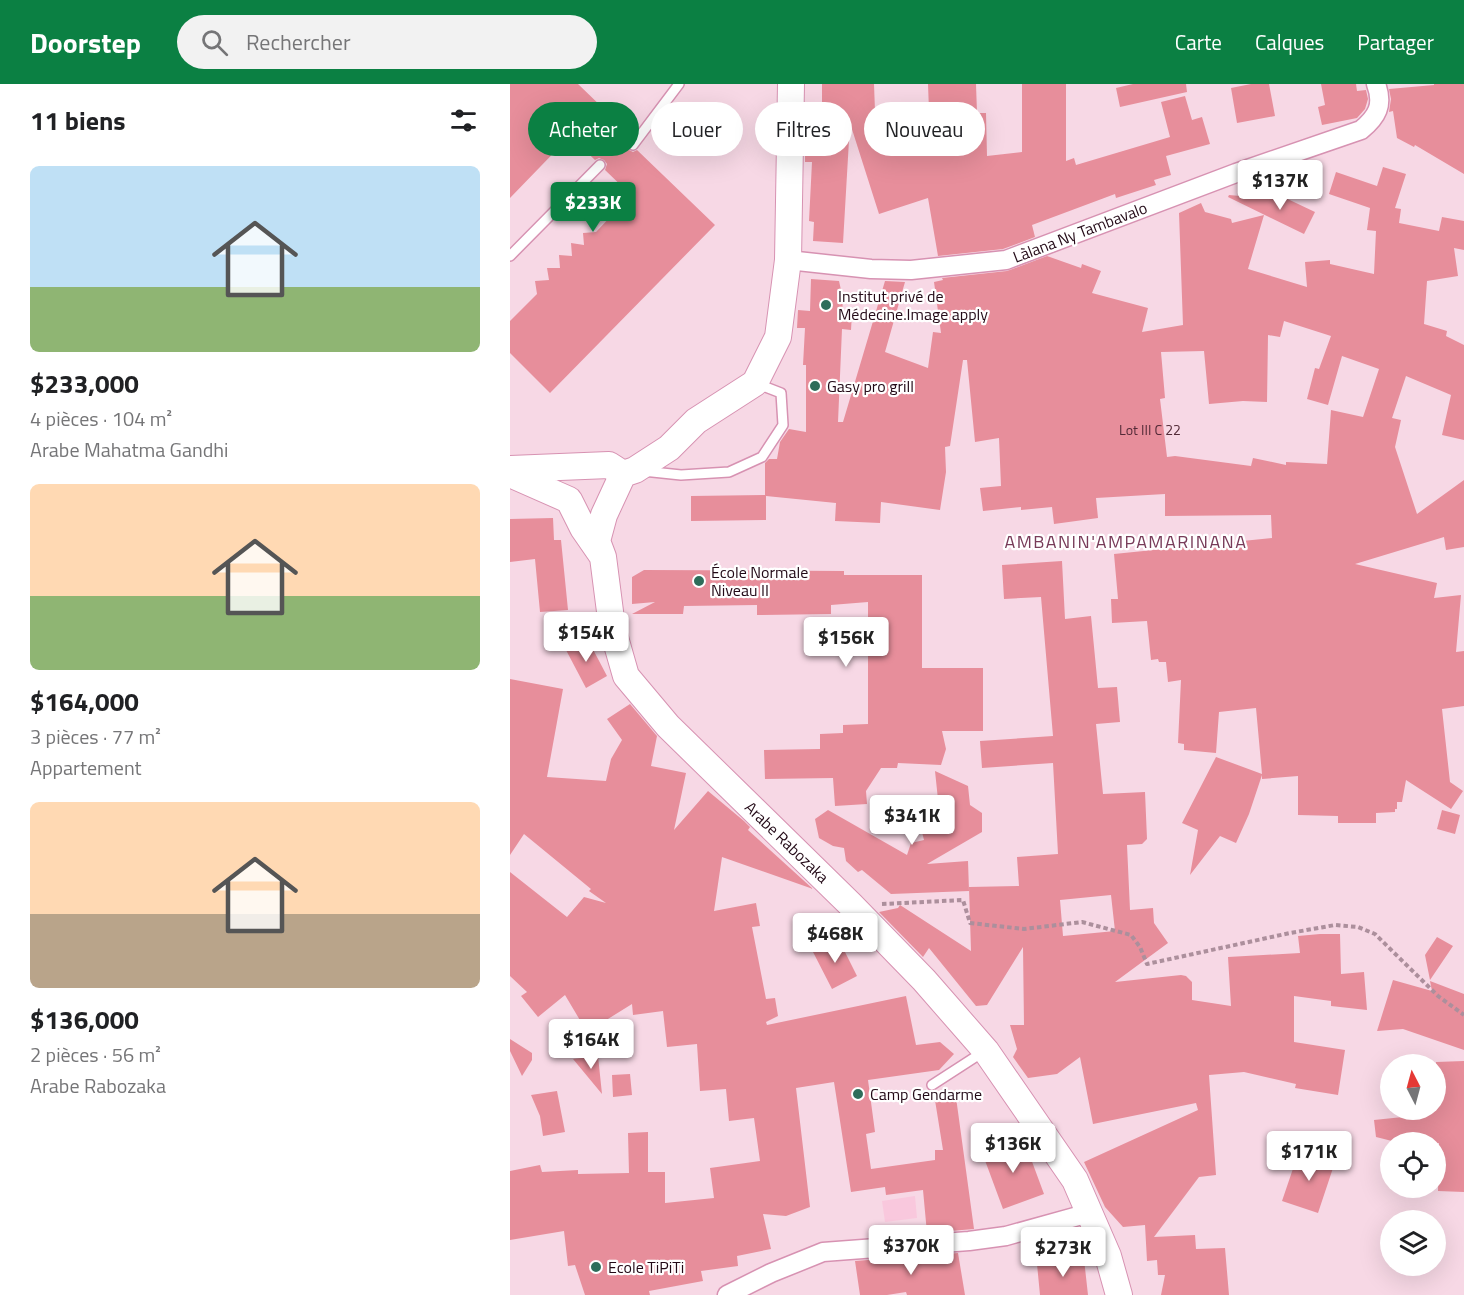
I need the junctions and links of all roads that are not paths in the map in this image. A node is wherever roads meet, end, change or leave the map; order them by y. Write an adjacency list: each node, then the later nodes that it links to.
1 (679, 84): 4 (lane)
2 (791, 84): 7 (street)
3 (1376, 84): 7 (street, Làlana Ny Tambavalo)
4 (639, 137)
5 (600, 165): 6 (lane)
6 (510, 256)
7 (788, 261): 8 (street)
8 (754, 383): 10 (street); 10 (lane)
9 (510, 469): 10 (street)
10 (629, 472): 12 (street, Arabe Rabozaka)
11 (510, 474): 12 (street)
12 (603, 557): 13 (street, Arabe Rabozaka)
13 (986, 1051): 14 (lane); 15 (street, Arabe Rabozaka)
14 (932, 1085)
15 (1089, 1213): 16 (street); 17 (street, Arabe Rabozaka)
16 (727, 1295)
17 (1119, 1295)

